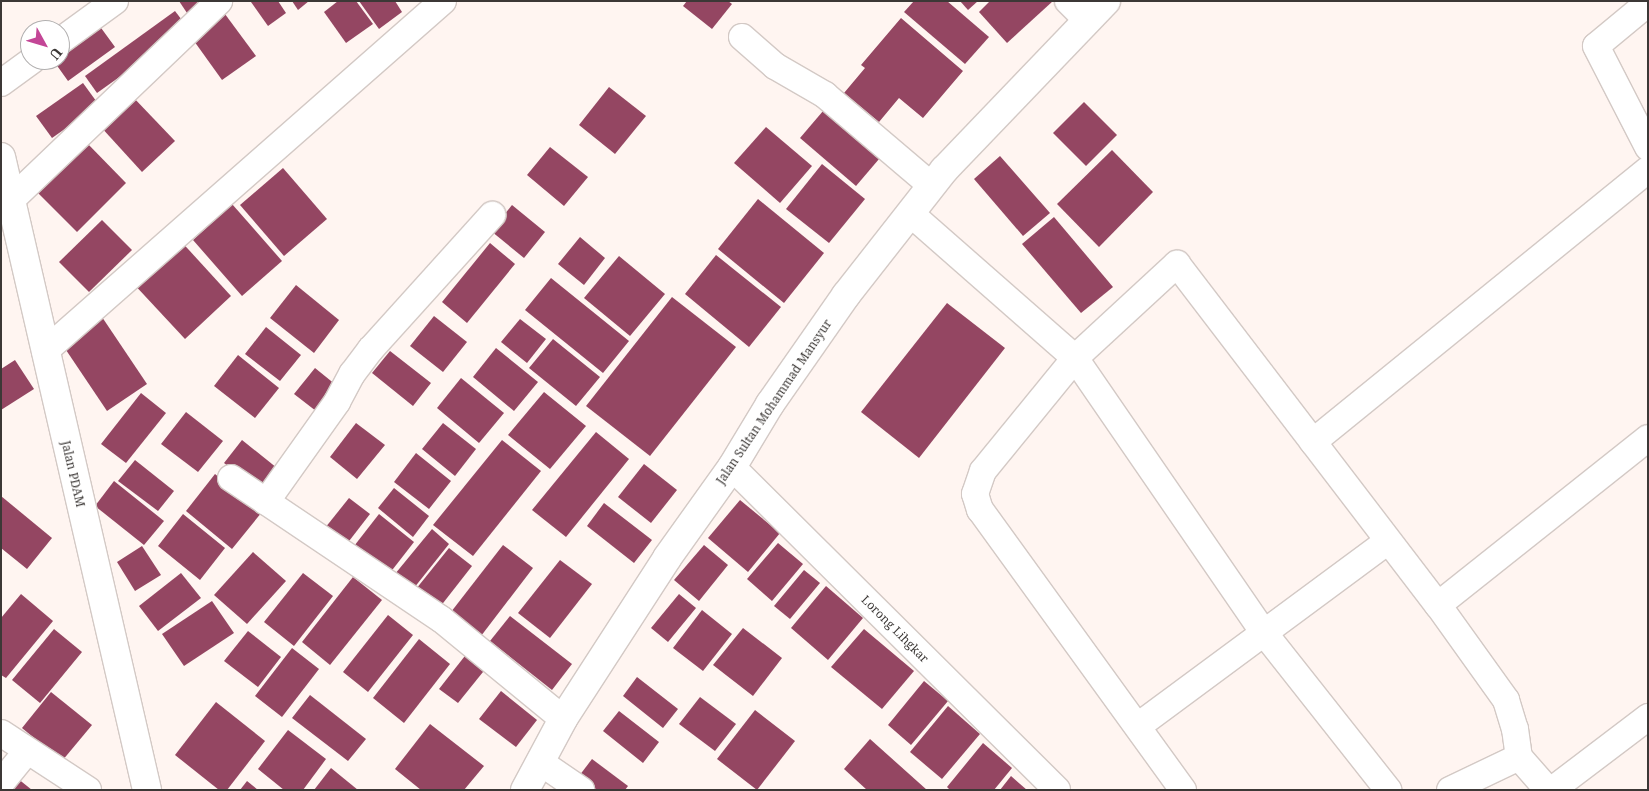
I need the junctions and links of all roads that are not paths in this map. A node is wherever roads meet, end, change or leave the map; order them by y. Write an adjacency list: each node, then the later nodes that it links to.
1 (116, 1): 6 (street)
2 (219, 1): 14 (street)
3 (443, 1): 17 (street)
4 (1648, 3): 10 (street)
5 (1087, 7): 13 (street, Jalan Sultan Mohammad Mansyur)
6 (70, 34)
7 (742, 37): 13 (street)
8 (20, 69): 9 (street)
9 (1, 82)
10 (1648, 147)
11 (1, 157): 14 (street, Jalan PDAM)
12 (1648, 170): 20 (street)
13 (932, 186): 15 (street, Jalan Sultan Mohammad Mansyur)
14 (11, 200): 17 (street, Jalan PDAM)
15 (910, 213): 18 (street); 21 (street, Jalan Sultan Mohammad Mansyur)
16 (492, 215): 23 (street)
17 (45, 350): 36 (street, Jalan PDAM)
18 (1075, 358): 20 (street); 26 (street); 29 (street)
19 (1648, 438): 25 (street)
20 (1313, 442): 24 (street)
21 (732, 467): 28 (street, Jalan Sultan Mohammad Mansyur); 39 (street, Lorong Lihgkar)
22 (231, 478): 23 (street)
23 (266, 502): 28 (street)
24 (1387, 542): 25 (street); 26 (street)
25 (1438, 605): 32 (street)
26 (1266, 634): 29 (street); 41 (street)
27 (1648, 717): 44 (street)
28 (564, 719): 33 (street, Jalan Sultan Mohammad Mansyur)
29 (1138, 726): 40 (street)
30 (1, 733): 31 (street)
31 (27, 751): 34 (street); 35 (street)
32 (1519, 757): 42 (street); 43 (street)
33 (540, 762): 37 (street, Jalan Sultan Mohammad Mansyur); 38 (street)
34 (1, 784)
35 (88, 790)
36 (147, 790)
37 (525, 790)
38 (581, 790)
39 (1057, 790)
40 (1183, 790)
41 (1388, 790)
42 (1450, 790)
43 (1548, 790)
44 (1552, 790)

